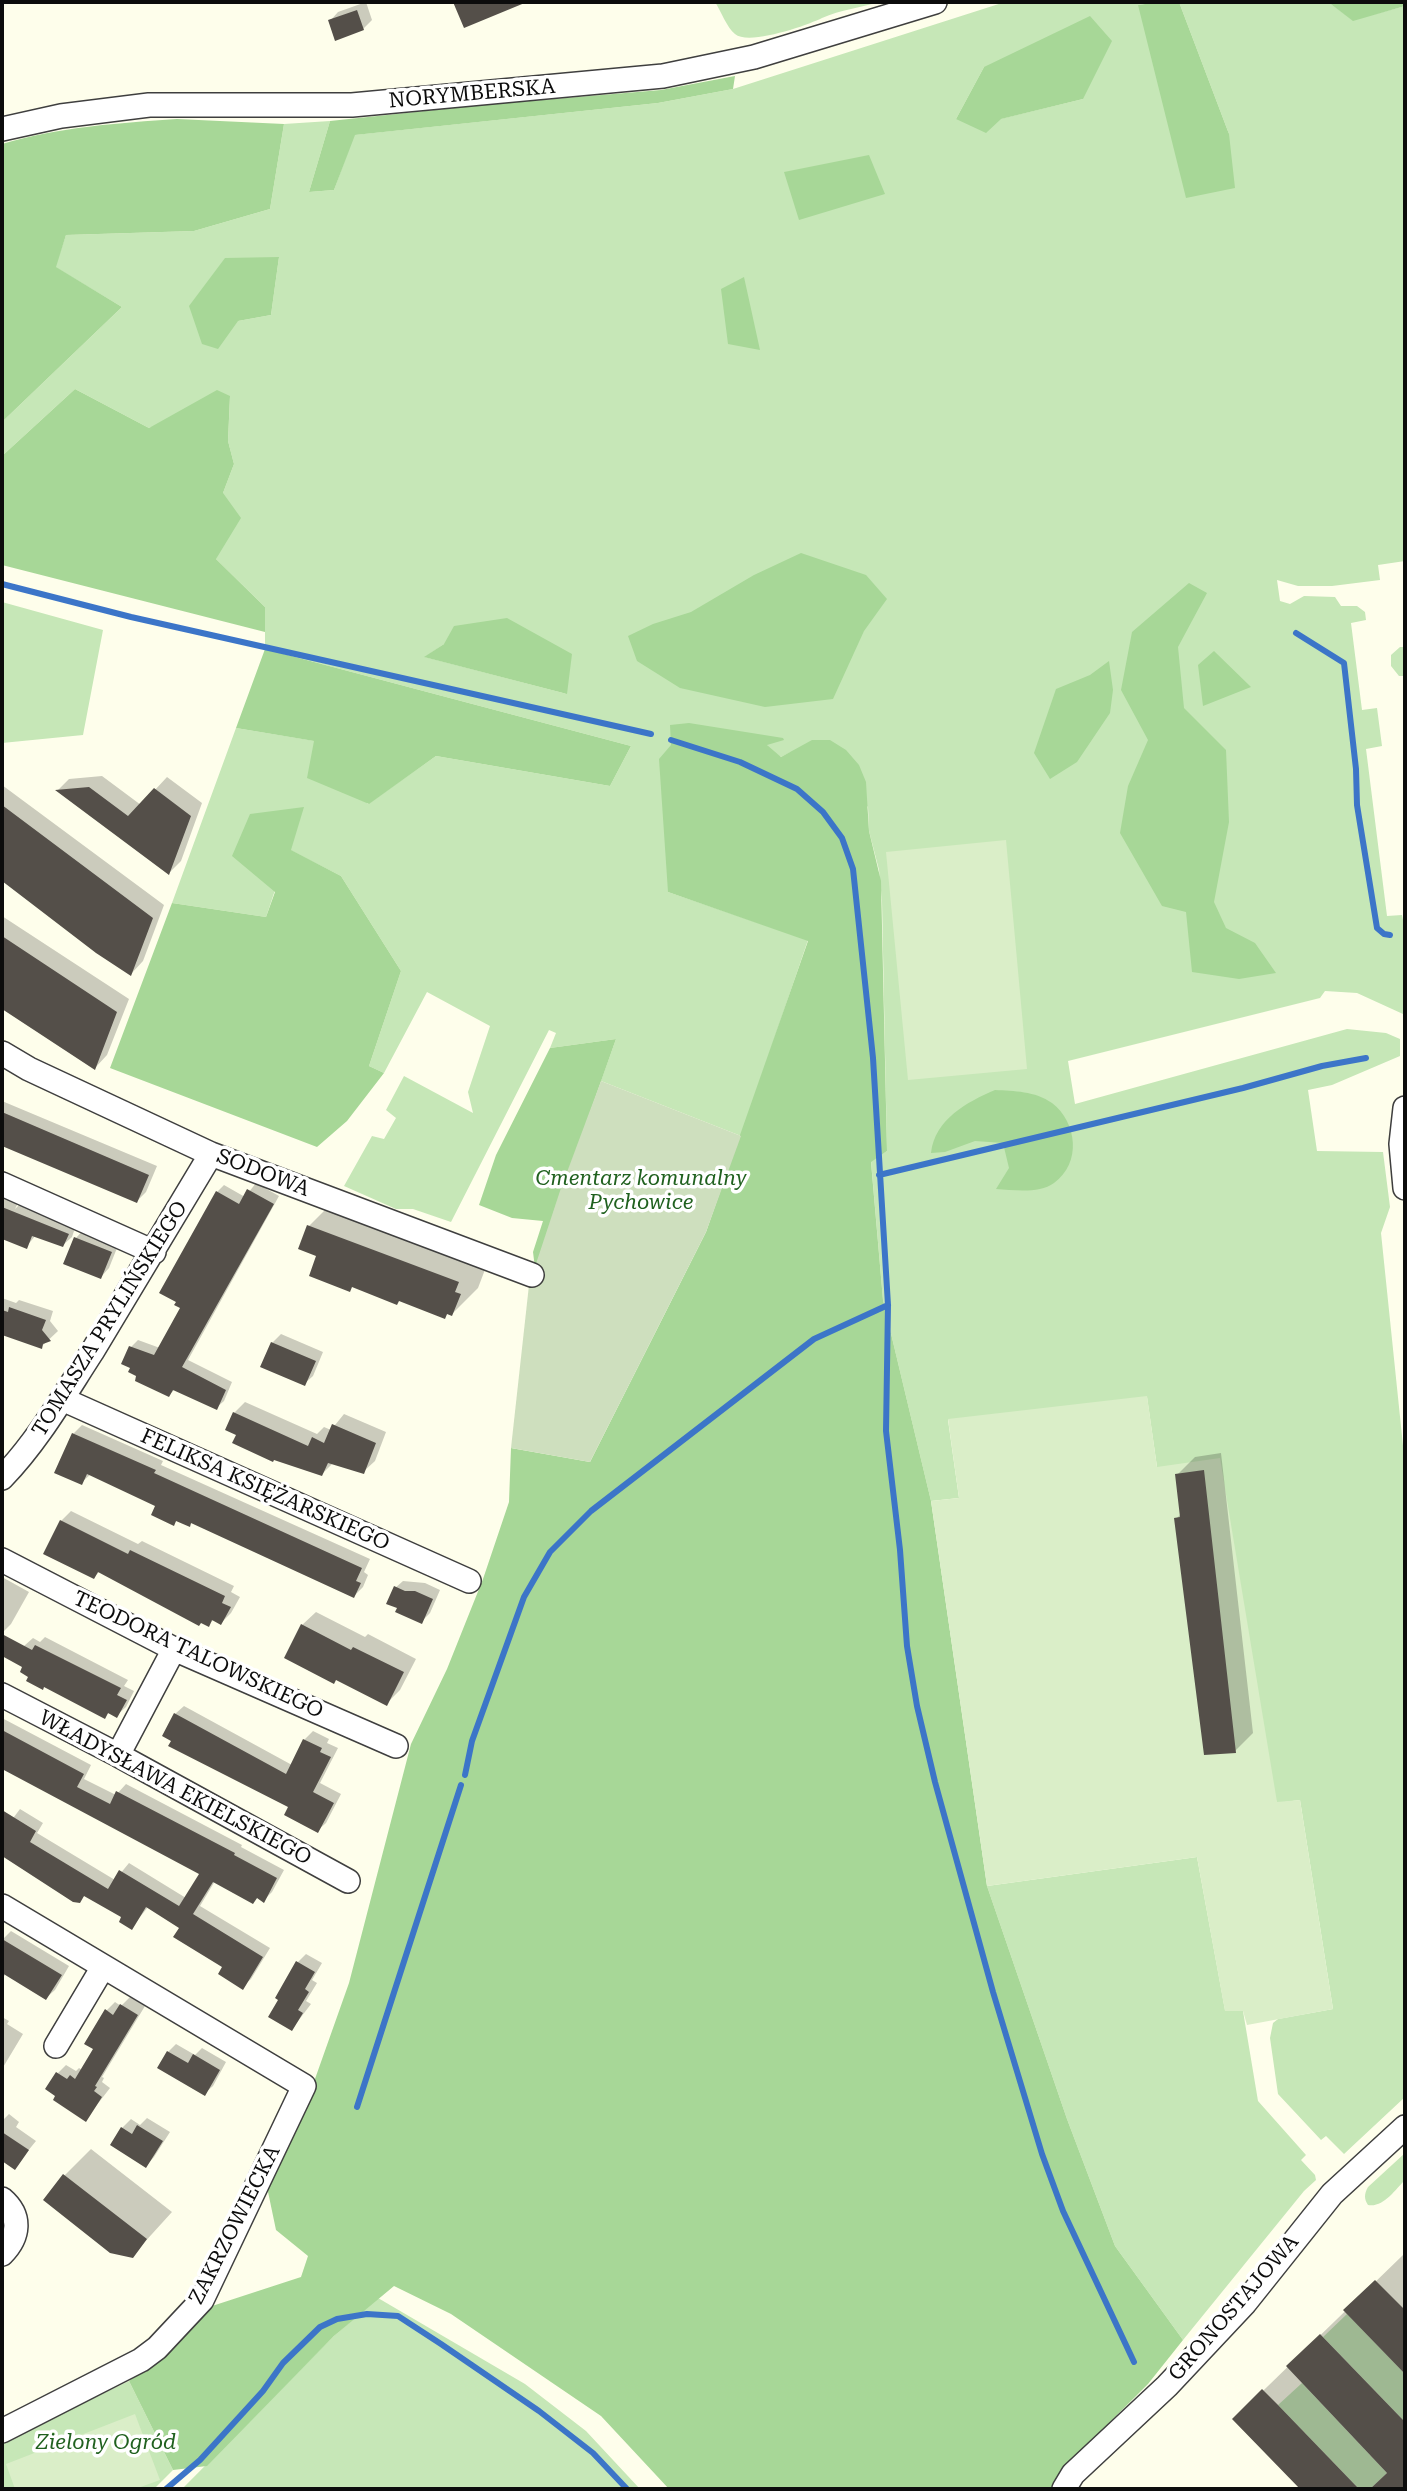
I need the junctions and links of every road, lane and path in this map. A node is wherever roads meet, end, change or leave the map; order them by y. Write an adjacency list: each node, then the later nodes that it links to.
1 (935, 2): 2 (street, NORYMBERSKA)
2 (2, 130)
3 (2, 1053): 5 (street, SODOWA)
4 (1405, 1108): 7 (street)
5 (211, 1154): 8 (street, TOMASZA PRYLIŃSKIEGO); 9 (street, SODOWA)
6 (2, 1184): 8 (street)
7 (1405, 1188)
8 (154, 1252): 10 (street, TOMASZA PRYLIŃSKIEGO)
9 (532, 1275)
10 (62, 1399): 11 (street, TOMASZA PRYLIŃSKIEGO); 13 (street, FELIKSA KSIĘŻARSKIEGO)
11 (2, 1478)
12 (2, 1560): 14 (street, TEODORA TALOWSKIEGO)
13 (469, 1581)
14 (174, 1649): 16 (street, TEODORA TALOWSKIEGO); 17 (street)
15 (2, 1695): 17 (street, WŁADYSŁAWA EKIELSKIEGO)
16 (396, 1746)
17 (118, 1755): 18 (street, WŁADYSŁAWA EKIELSKIEGO)
18 (348, 1881)
19 (3, 1911): 20 (street)
20 (103, 1967): 21 (street); 25 (street, ZAKRZOWIECKA)
21 (56, 2046)
22 (1405, 2127): 26 (street, GRONOSTAJOWA)
23 (2, 2199): 24 (street)
24 (2, 2255)
25 (2, 2431)
26 (1064, 2489)

